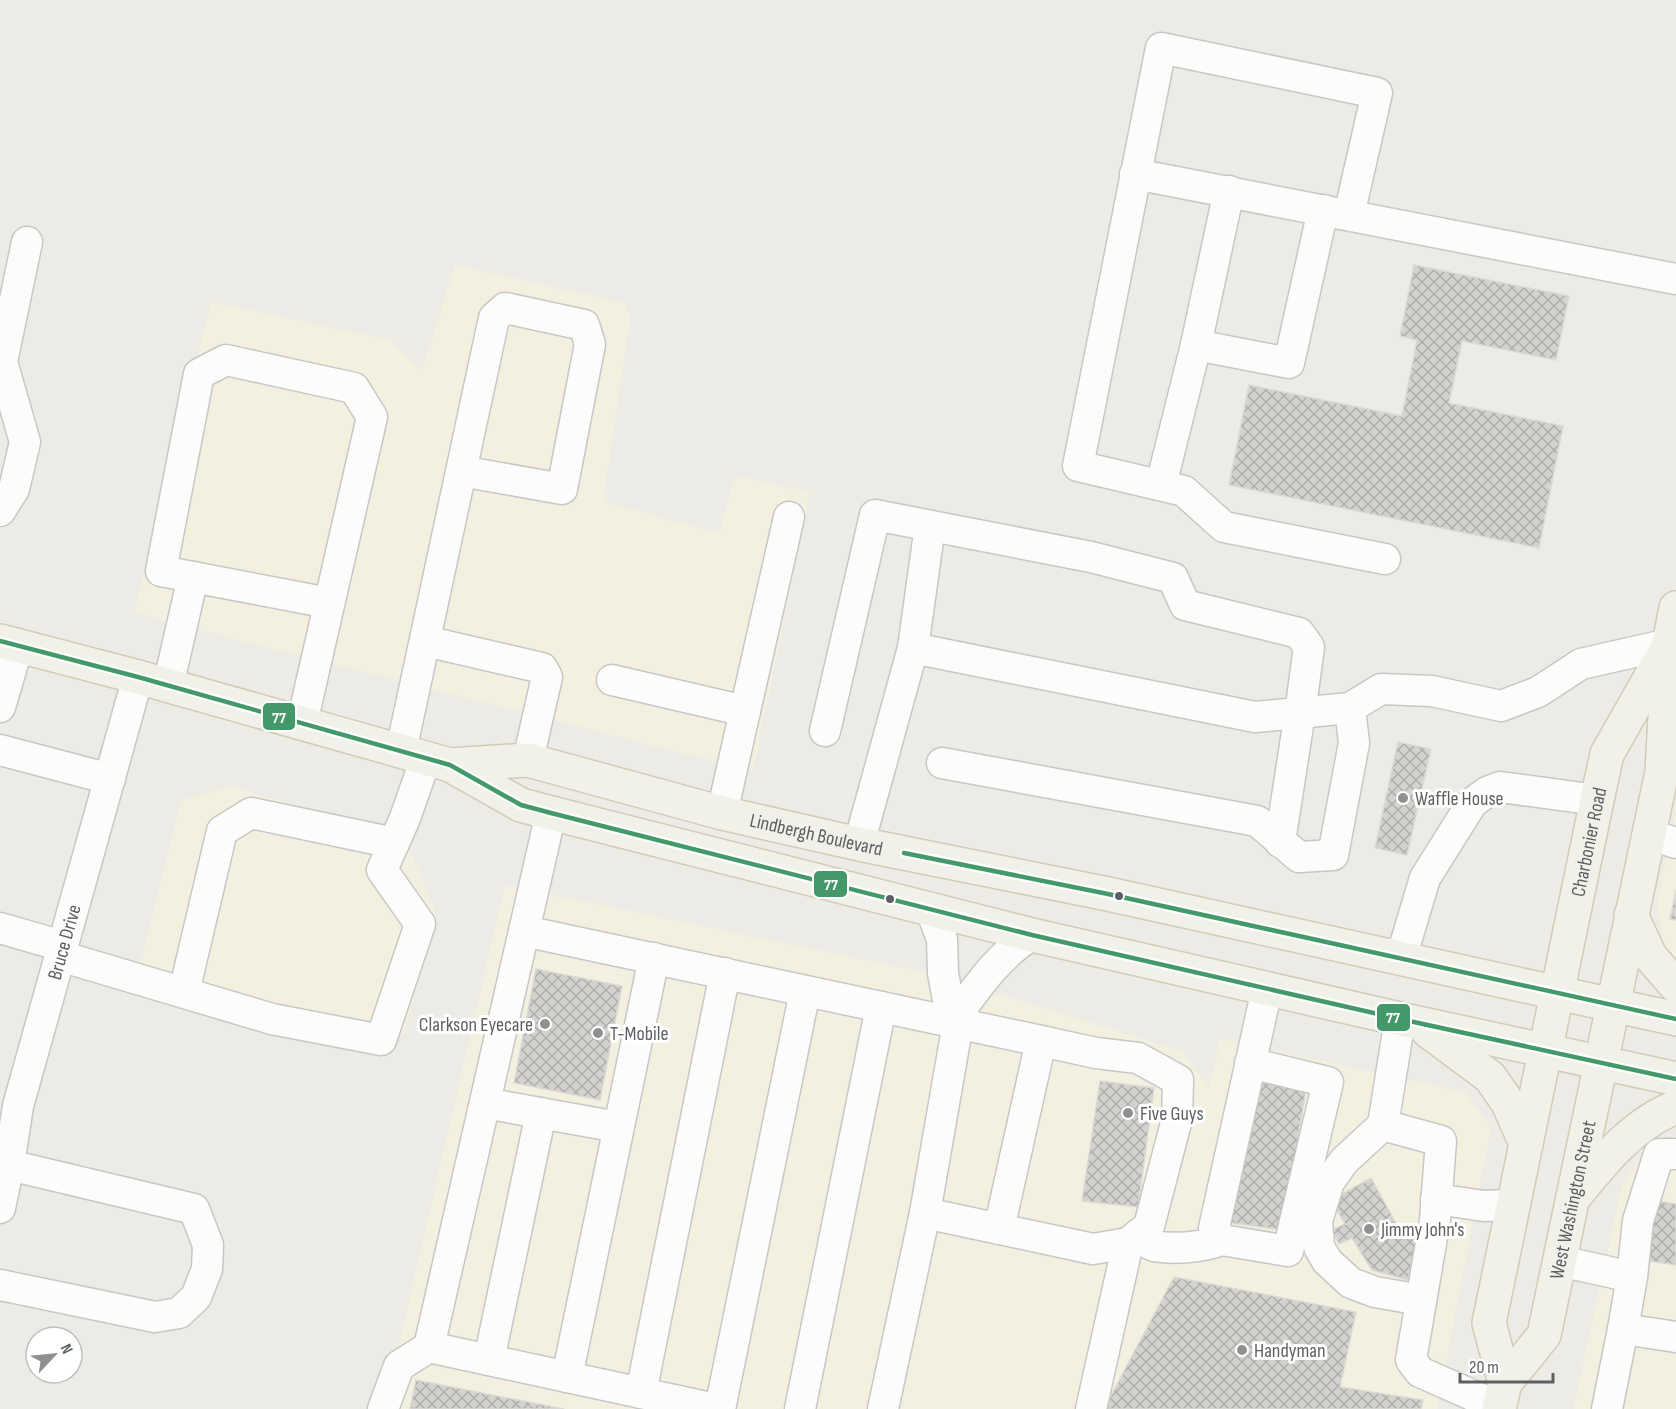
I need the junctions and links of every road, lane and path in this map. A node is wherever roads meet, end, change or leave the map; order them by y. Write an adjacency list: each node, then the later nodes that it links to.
1 (1135, 174): 2 (street); 3 (street); 10 (street)
2 (1229, 191): 3 (street); 6 (street)
3 (1336, 213): 5 (street); 6 (street)
4 (27, 242): 7 (street)
5 (1676, 279)
6 (1196, 345): 10 (street)
7 (13, 403): 8 (street); 11 (street)
8 (0, 458)
9 (461, 471): 9 (street); 18 (street)
10 (1161, 485): 14 (street)
11 (0, 511)
12 (789, 517): 26 (street)
13 (930, 526): 21 (street); 27 (street); 29 (street)
14 (1385, 559)
15 (193, 577): 16 (street); 16 (street); 23 (street, Bruce Drive)
16 (329, 603): 28 (street)
17 (1676, 608): 20 (main road, Charbonier Road)
18 (425, 641): 31 (street); 32 (street)
19 (9, 644): 23 (main road, Lindbergh Boulevard); 24 (street)
20 (1669, 644): 25 (street); 34 (main road, Charbonier Road); 36 (main road, Charbonier Road)
21 (913, 648): 27 (street); 42 (street)
22 (612, 680): 26 (street)
23 (153, 681): 28 (main road, Lindbergh Boulevard); 35 (street, Bruce Drive)
24 (0, 707)
25 (1350, 708): 27 (street); 40 (street)
26 (745, 711): 38 (street)
27 (1300, 713): 40 (street)
28 (302, 723): 31 (main road, Lindbergh Boulevard)
29 (825, 731)
30 (0, 750): 35 (street)
31 (426, 758): 32 (main road, Lindbergh Boulevard); 37 (main road, Lindbergh Boulevard); 41 (street)
32 (528, 760): 38 (main road, Lindbergh Boulevard)
33 (942, 763): 40 (street)
34 (1669, 775): 39 (main road, Charbonier Road)
35 (110, 779): 48 (street, Bruce Drive)
36 (1597, 800): 50 (street); 56 (main road, Charbonier Road)
37 (551, 813): 43 (main road, Lindbergh Boulevard); 46 (street)
38 (722, 813): 42 (main road, Lindbergh Boulevard)
39 (1662, 839): 44 (main road, Charbonier Road)
40 (1280, 842)
41 (394, 843): 55 (street); 55 (street)
42 (859, 844): 50 (main road, Lindbergh Boulevard)
43 (931, 910): 47 (main road, Lindbergh Boulevard); 61 (street)
44 (1631, 915): 52 (main road); 57 (main road, Charbonier Road)
45 (0, 928): 48 (street)
46 (524, 931): 49 (street); 67 (street)
47 (1032, 935): 53 (main road, Lindbergh Boulevard); 61 (street)
48 (61, 951): 55 (street); 68 (street, Bruce Drive)
49 (654, 958): 51 (street); 72 (street)
50 (1401, 958): 56 (main road, Lindbergh Boulevard)
51 (725, 973): 54 (street); 93 (street)
52 (1676, 986)
53 (1267, 989): 60 (main road, Lindbergh Boulevard); 64 (street)
54 (805, 991): 58 (street); 97 (street)
55 (184, 993)
56 (1557, 993): 57 (main road, Lindbergh Boulevard); 63 (main road, Charbonier Road)
57 (1613, 1005): 59 (main road, Lindbergh Boulevard); 65 (main road, West Washington Street)
58 (881, 1007): 61 (street); 98 (street)
59 (1676, 1019)
60 (1408, 1021): 63 (main road, Lindbergh Boulevard); 71 (street); 73 (main road)
61 (955, 1023): 62 (street); 80 (street)
62 (1041, 1041): 81 (street); 82 (street)
63 (1546, 1051): 65 (main road, Lindbergh Boulevard); 73 (main road)
64 (1250, 1063): 83 (street); 83 (street)
65 (1602, 1063): 66 (main road, Lindbergh Boulevard); 76 (main road, West Washington Street)
66 (1676, 1079)
67 (485, 1103): 70 (street); 90 (street)
68 (9, 1105): 75 (street, Bruce Drive)
69 (1676, 1107): 76 (main road)
70 (541, 1113): 72 (street); 91 (street)
71 (1383, 1125): 77 (street); 87 (street)
72 (618, 1127): 92 (street)
73 (1526, 1144): 78 (main road)
74 (1676, 1154): 85 (street)
75 (9, 1165): 79 (street, Bruce Drive); 86 (street)
76 (1573, 1198): 84 (main road, West Washington Street)
77 (1436, 1200): 78 (street); 87 (street)
78 (1513, 1205): 94 (main road)
79 (0, 1208)
80 (925, 1213): 81 (street); 99 (street)
81 (999, 1229): 82 (street)
82 (1134, 1239): 83 (street); 100 (street)
83 (1222, 1240)
84 (1560, 1261): 85 (street); 94 (main road, West Washington Street)
85 (1632, 1277): 88 (street)
86 (0, 1285)
87 (1421, 1300): 94 (street)
88 (1623, 1329): 89 (street); 101 (street)
89 (1676, 1337)
90 (429, 1347): 91 (street); 95 (street)
91 (489, 1360): 92 (street)
92 (567, 1377): 93 (street)
93 (641, 1393): 96 (street)
94 (1501, 1400)
95 (382, 1409)
96 (715, 1409)
97 (720, 1409)
98 (800, 1409)
99 (883, 1409)
100 (1092, 1409)
101 (1607, 1409)

